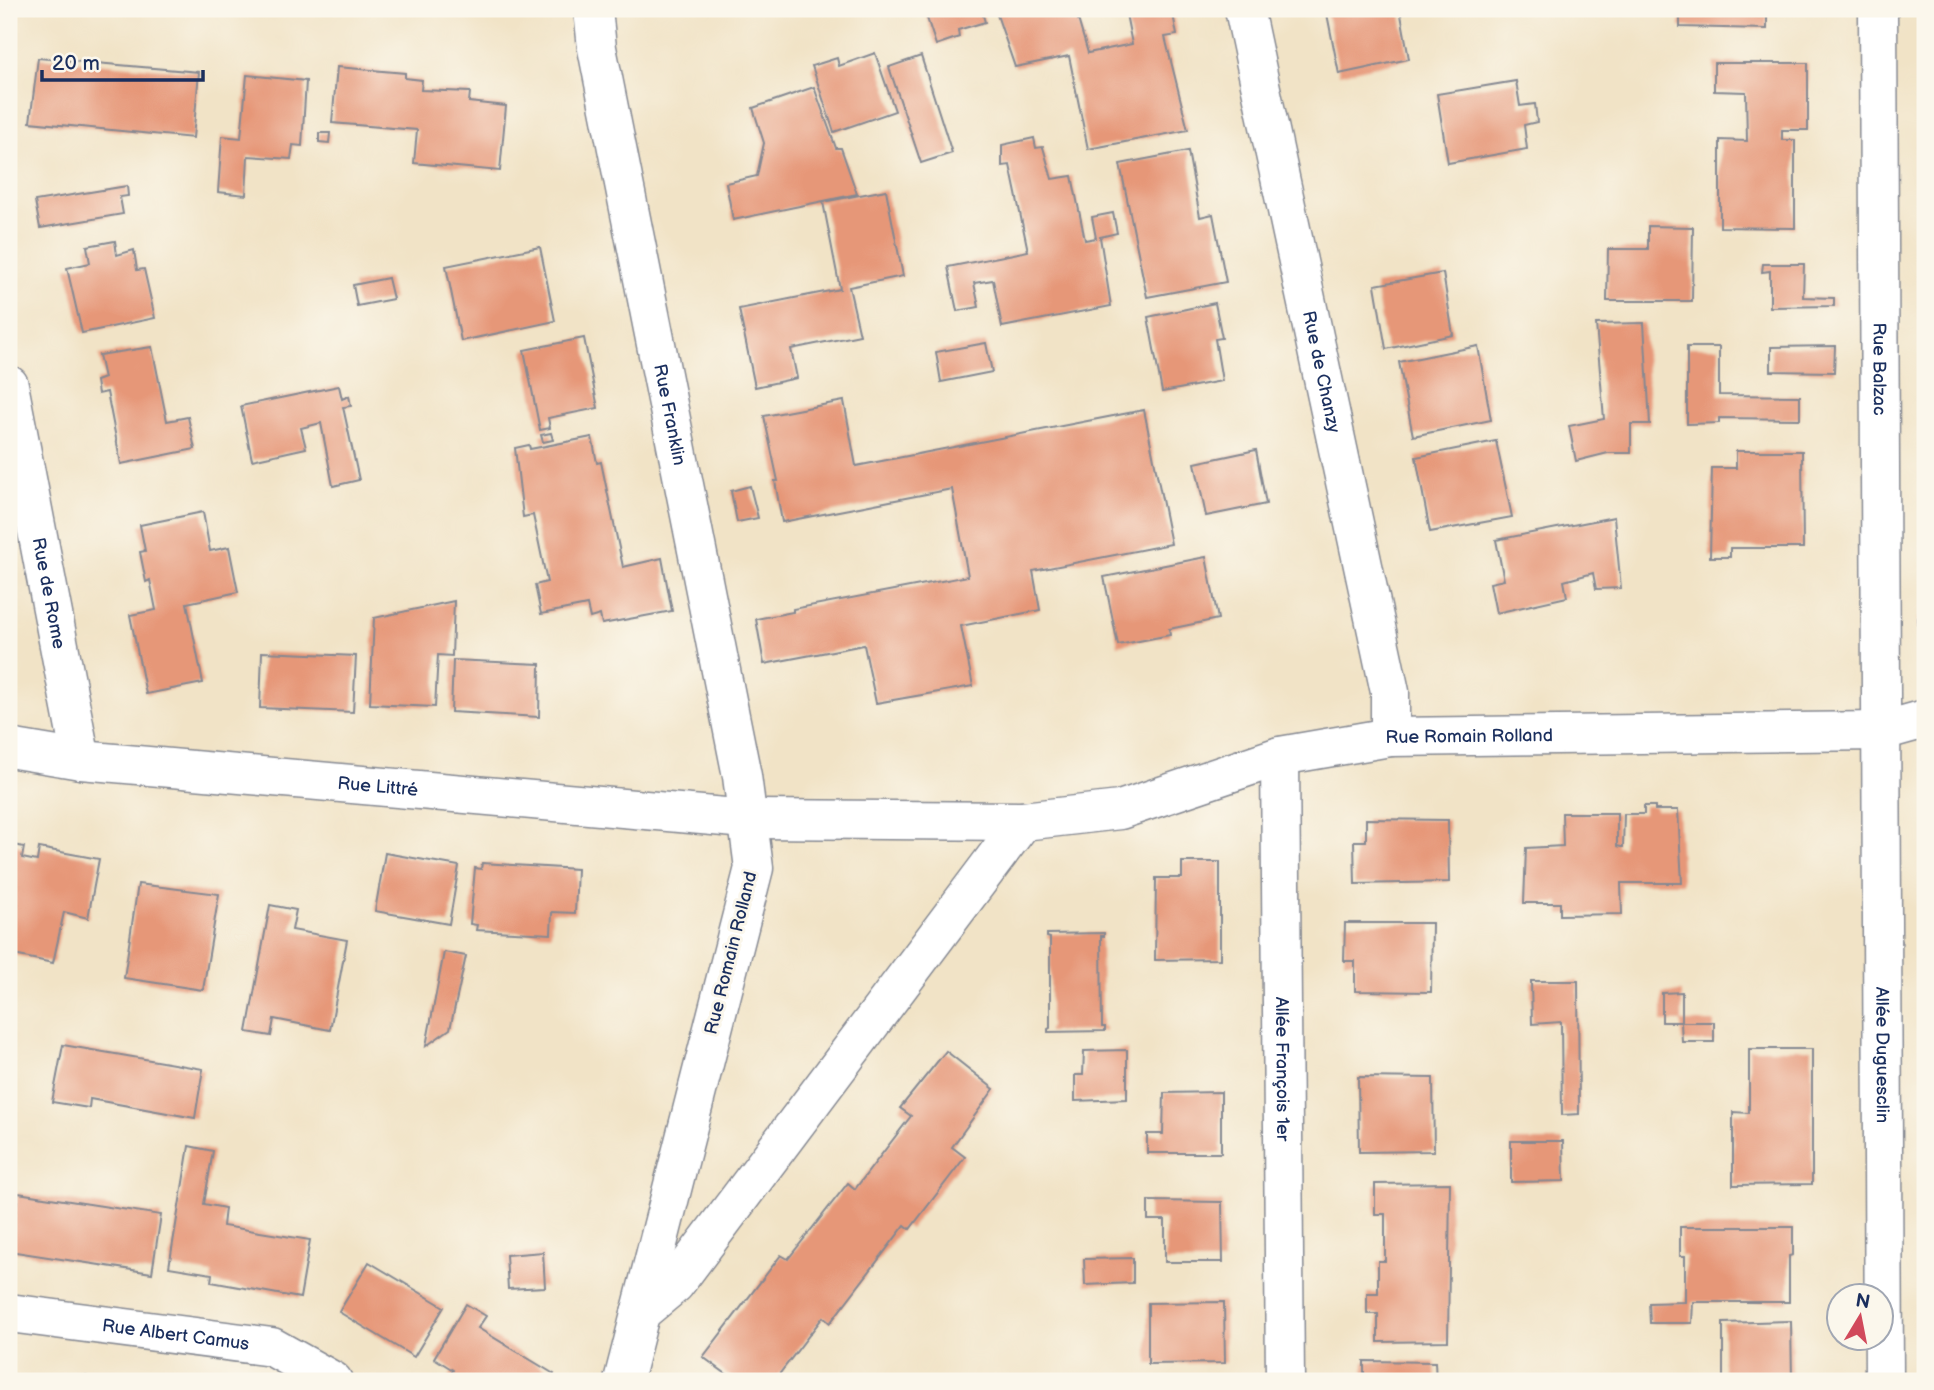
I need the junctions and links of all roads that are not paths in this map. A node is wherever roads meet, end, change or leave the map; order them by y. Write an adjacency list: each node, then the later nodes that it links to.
1 (593, 9): 11 (street, Rue Franklin)
2 (1244, 9): 7 (street, Rue de Chanzy)
3 (1878, 9): 6 (street, Rue Balzac)
4 (9, 385): 10 (street, Rue de Rome)
5 (1925, 719): 6 (street, Rue Romain Rolland)
6 (1882, 731): 7 (street, Rue Romain Rolland); 19 (street, Allée Duguesclin)
7 (1390, 737): 9 (street, Rue Romain Rolland)
8 (9, 748): 10 (street, Rue Littré)
9 (1280, 756): 12 (street, Rue Romain Rolland); 18 (street, Allée François 1er)
10 (81, 760): 11 (street, Rue Littré)
11 (747, 819): 12 (street, Rue Romain Rolland); 14 (street, Rue Romain Rolland)
12 (1023, 821): 14 (street)
13 (9, 1312): 15 (street, Rue Albert Camus)
14 (640, 1313): 17 (street, Rue Romain Rolland)
15 (273, 1364): 16 (street, Rue Albert Camus)
16 (333, 1381)
17 (624, 1381)
18 (1285, 1381)
19 (1884, 1381)

